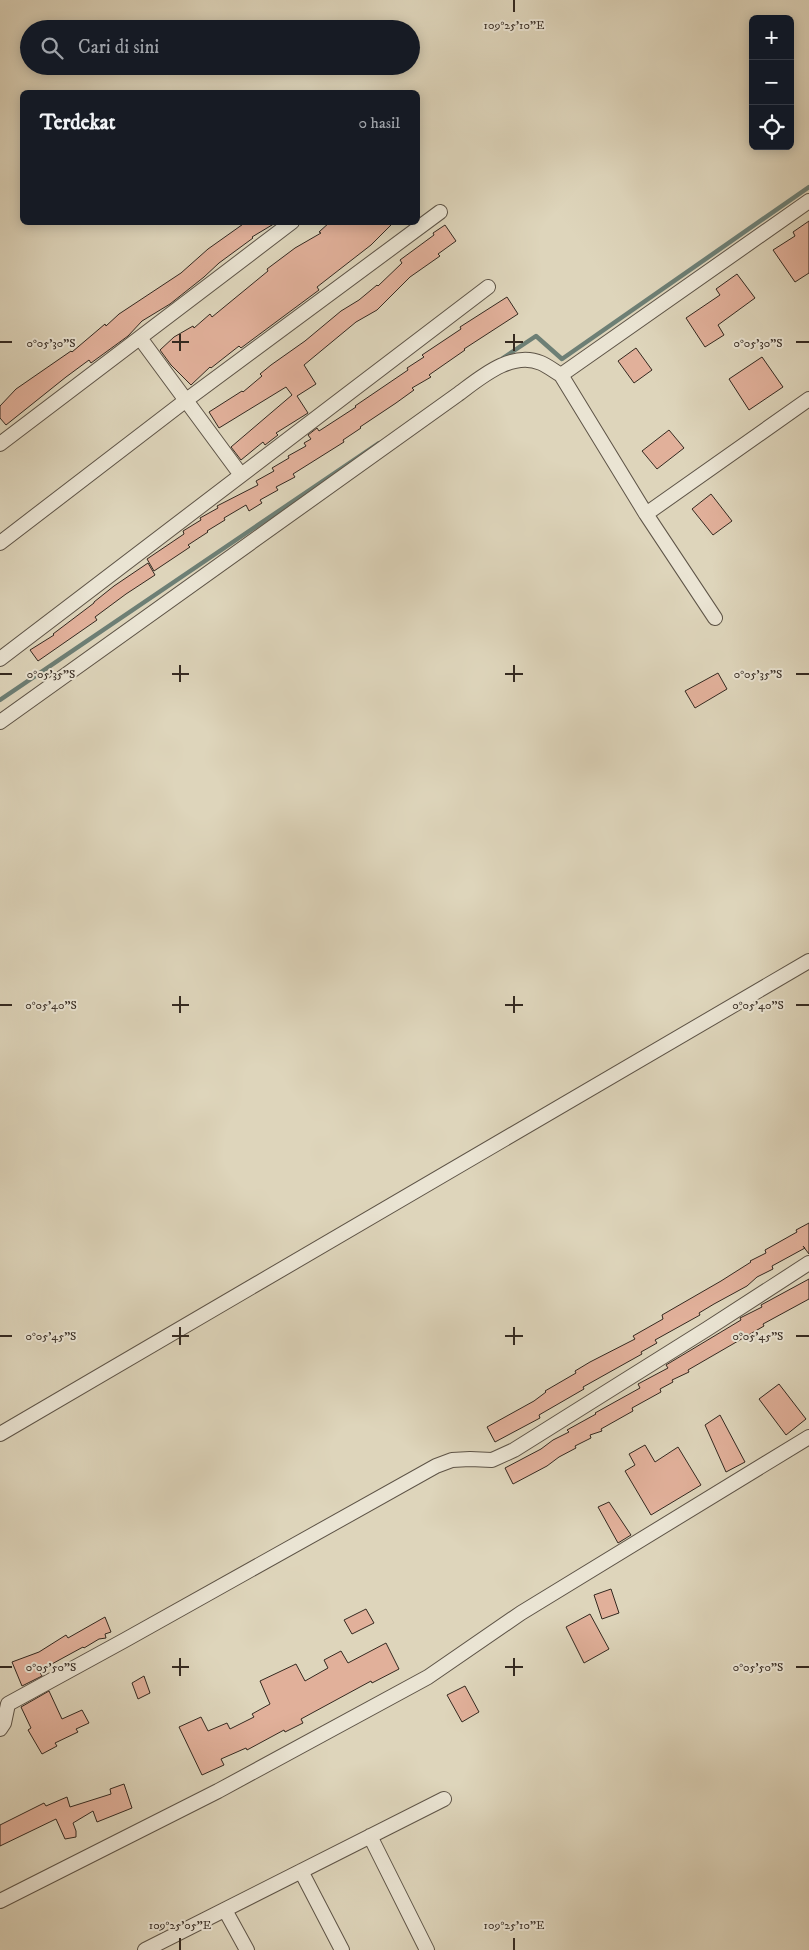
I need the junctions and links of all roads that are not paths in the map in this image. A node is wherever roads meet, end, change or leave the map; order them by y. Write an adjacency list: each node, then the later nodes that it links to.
1 (809, 201): 6 (street)
2 (440, 212): 8 (street)
3 (288, 225): 5 (street)
4 (488, 287): 10 (street)
5 (140, 338): 8 (street); 9 (street)
6 (561, 375): 11 (street); 15 (street)
7 (809, 398): 11 (street)
8 (185, 401): 10 (street); 12 (street)
9 (0, 444)
10 (241, 475): 14 (street)
11 (646, 514): 13 (street)
12 (0, 543)
13 (715, 618)
14 (0, 659)
15 (0, 722)
16 (809, 961): 18 (street)
17 (809, 1263): 20 (street)
18 (0, 1434)
19 (809, 1437): 24 (street)
20 (0, 1729)
21 (444, 1799): 22 (street)
22 (370, 1836): 23 (street); 29 (street)
23 (302, 1871): 25 (street); 28 (street)
24 (0, 1901)
25 (225, 1910): 26 (street); 27 (street)
26 (149, 1949)
27 (247, 1950)
28 (342, 1950)
29 (427, 1950)

